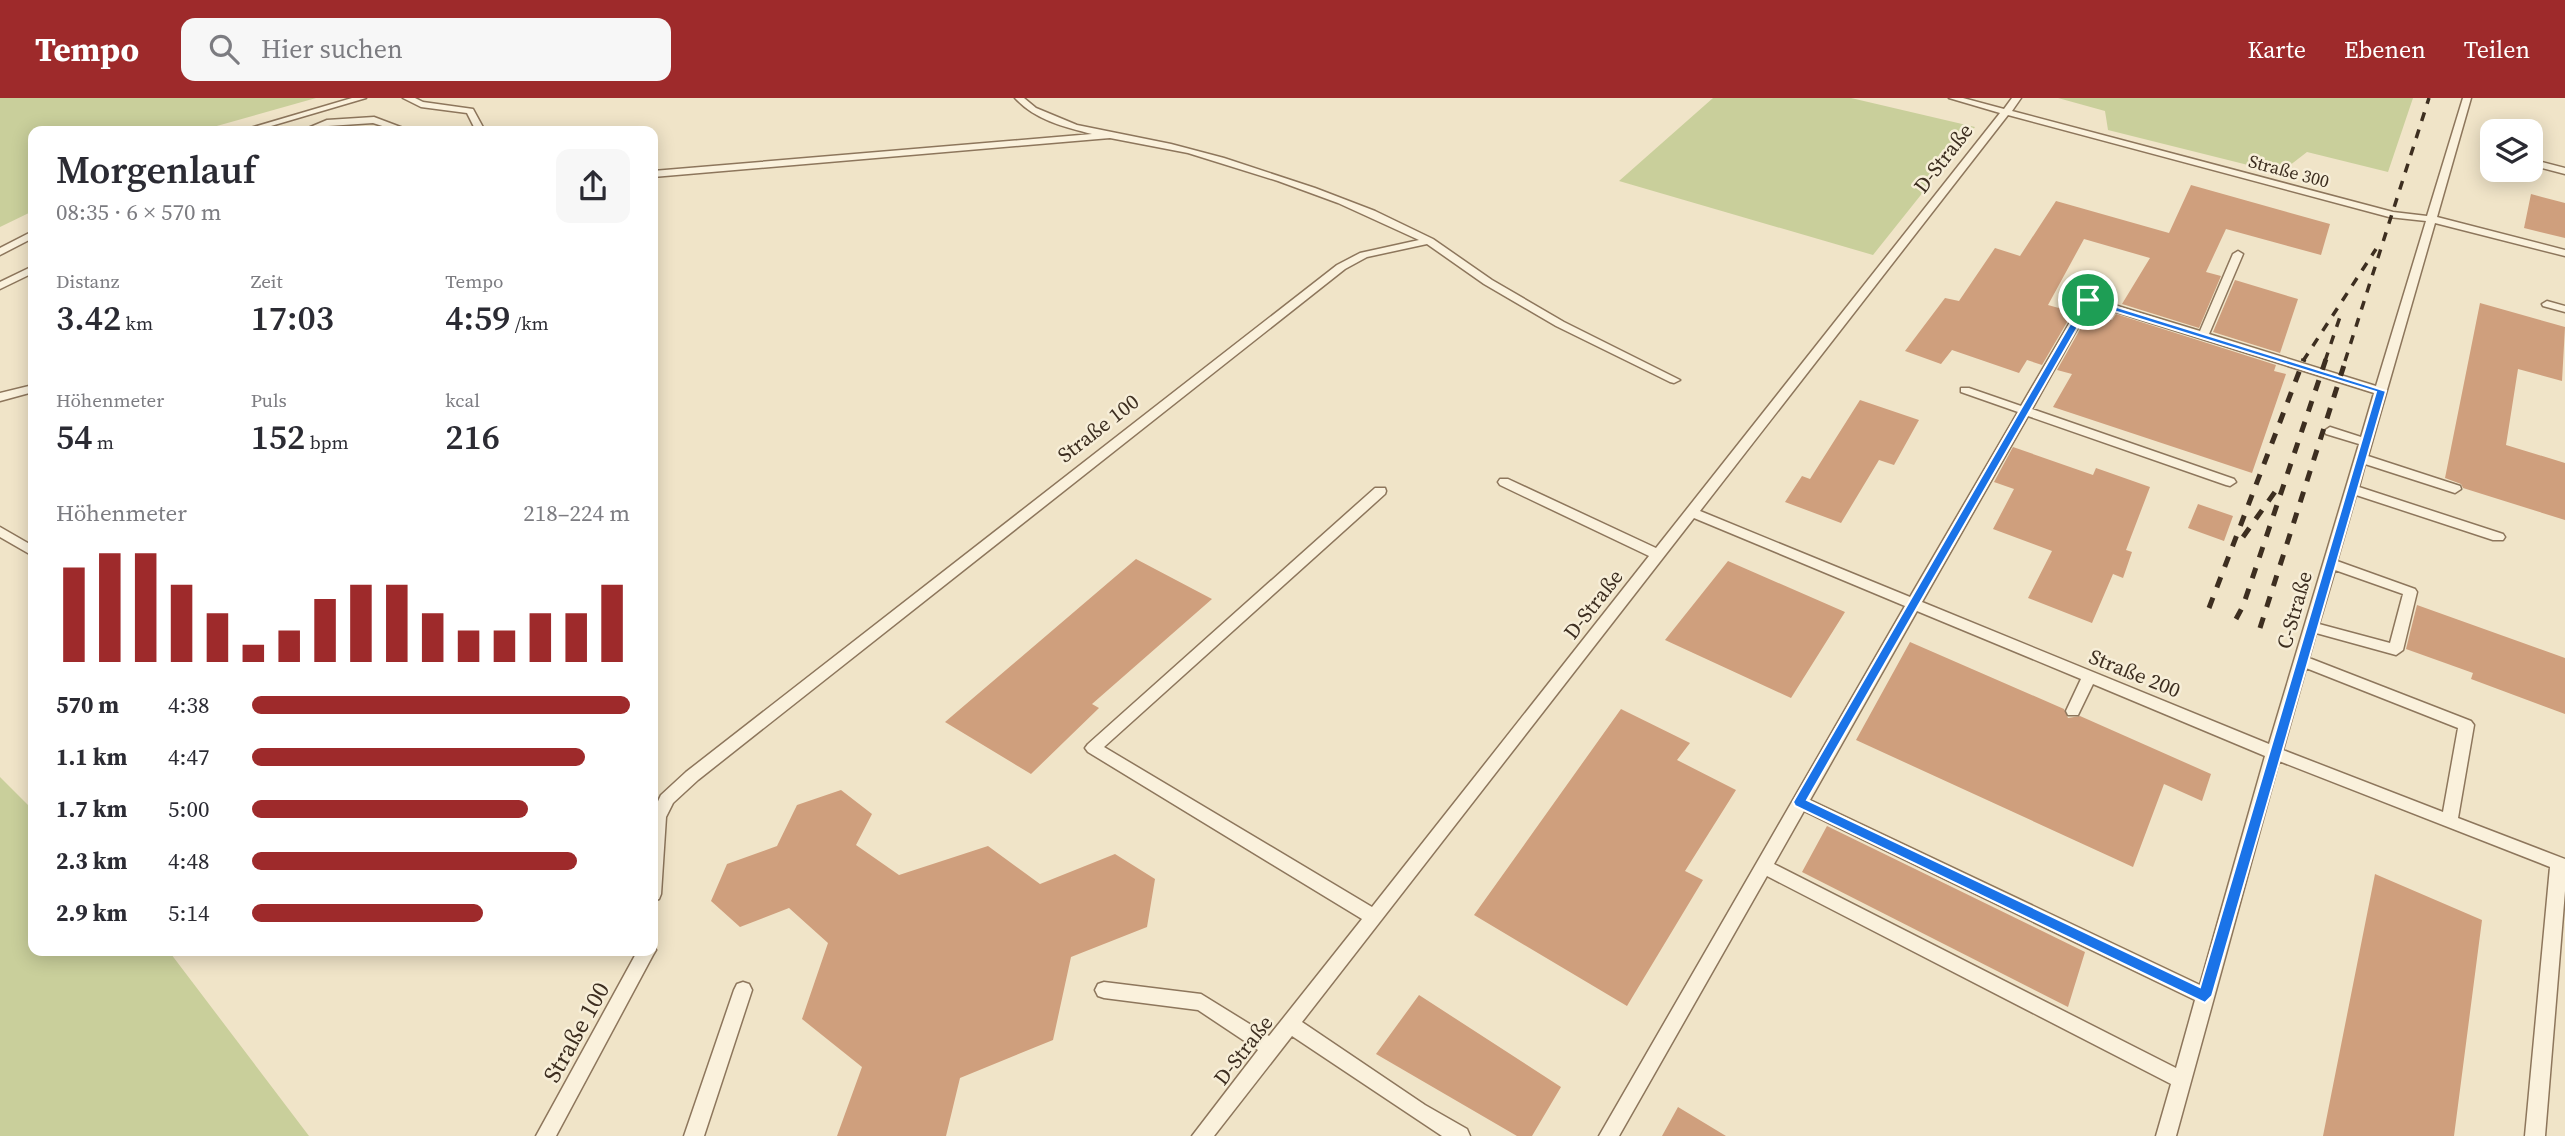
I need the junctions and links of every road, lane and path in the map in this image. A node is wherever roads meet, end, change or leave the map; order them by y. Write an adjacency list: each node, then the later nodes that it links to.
1 (362, 98): 8 (lane)
2 (407, 98): 11 (lane)
3 (1019, 98): 12 (lane)
4 (1953, 98): 7 (lane, Straße 300)
5 (2017, 98): 7 (lane, D-Straße)
6 (2467, 98): 16 (lane, C-Straße)
7 (2006, 111): 16 (lane, Straße 300); 41 (lane, D-Straße)
8 (263, 126)
9 (319, 126): 10 (lane)
10 (391, 126)
11 (478, 126)
12 (1112, 135): 15 (lane); 18 (lane)
13 (2543, 165): 14 (lane)
14 (2565, 171)
15 (658, 174)
16 (2431, 219): 20 (lane, Straße 300); 30 (lane, C-Straße)
17 (28, 237): 19 (lane)
18 (1429, 241): 27 (lane); 54 (lane, Straße 100)
19 (0, 252)
20 (2565, 253)
21 (2238, 254): 26 (lane)
22 (28, 272): 23 (lane)
23 (0, 286)
24 (2547, 304): 25 (lane)
25 (2565, 309)
26 (2203, 336): 30 (lane); 32 (lane)
27 (1674, 380)
28 (28, 390): 31 (lane)
29 (1965, 390): 32 (lane)
30 (2381, 391): 34 (lane, C-Straße)
31 (0, 397)
32 (2025, 410): 37 (lane); 47 (lane)
33 (2330, 431): 34 (lane)
34 (2366, 442): 35 (lane, C-Straße)
35 (2361, 458): 38 (lane, C-Straße); 39 (lane)
36 (1504, 481): 45 (lane)
37 (2230, 482)
38 (2352, 489): 43 (lane); 46 (lane, C-Straße)
39 (2455, 489)
40 (1380, 491): 58 (lane)
41 (1691, 512): 45 (lane, D-Straße); 47 (lane, Straße 200)
42 (0, 531): 44 (lane)
43 (2498, 537)
44 (28, 549)
45 (1658, 555): 58 (lane, D-Straße)
46 (2330, 564): 48 (lane, C-Straße); 48 (lane)
47 (1913, 604): 50 (lane, Straße 200); 53 (lane)
48 (2311, 627): 49 (lane, C-Straße)
49 (2301, 660): 52 (lane, C-Straße); 55 (lane)
50 (2089, 677): 51 (lane); 52 (lane, Straße 200)
51 (2073, 711)
52 (2274, 753): 55 (lane, Straße 200); 62 (lane, C-Straße)
53 (1800, 802): 57 (lane); 62 (lane)
54 (658, 817)
55 (2449, 821): 56 (lane, Straße 200)
56 (2562, 865): 72 (lane)
57 (1763, 866): 65 (lane); 70 (lane)
58 (1374, 917): 63 (lane, D-Straße)
59 (644, 956): 66 (lane, Straße 100)
60 (743, 990): 67 (lane)
61 (1104, 990): 64 (lane)
62 (2205, 996): 65 (lane, C-Straße)
63 (1290, 1024): 64 (lane, D-Straße); 69 (lane)
64 (1270, 1048): 68 (lane, D-Straße)
65 (2181, 1080): 71 (lane, C-Straße)
66 (546, 1136)
67 (694, 1136)
68 (1202, 1136)
69 (1460, 1136)
70 (1609, 1136)
71 (2166, 1136)
72 (2535, 1136)

